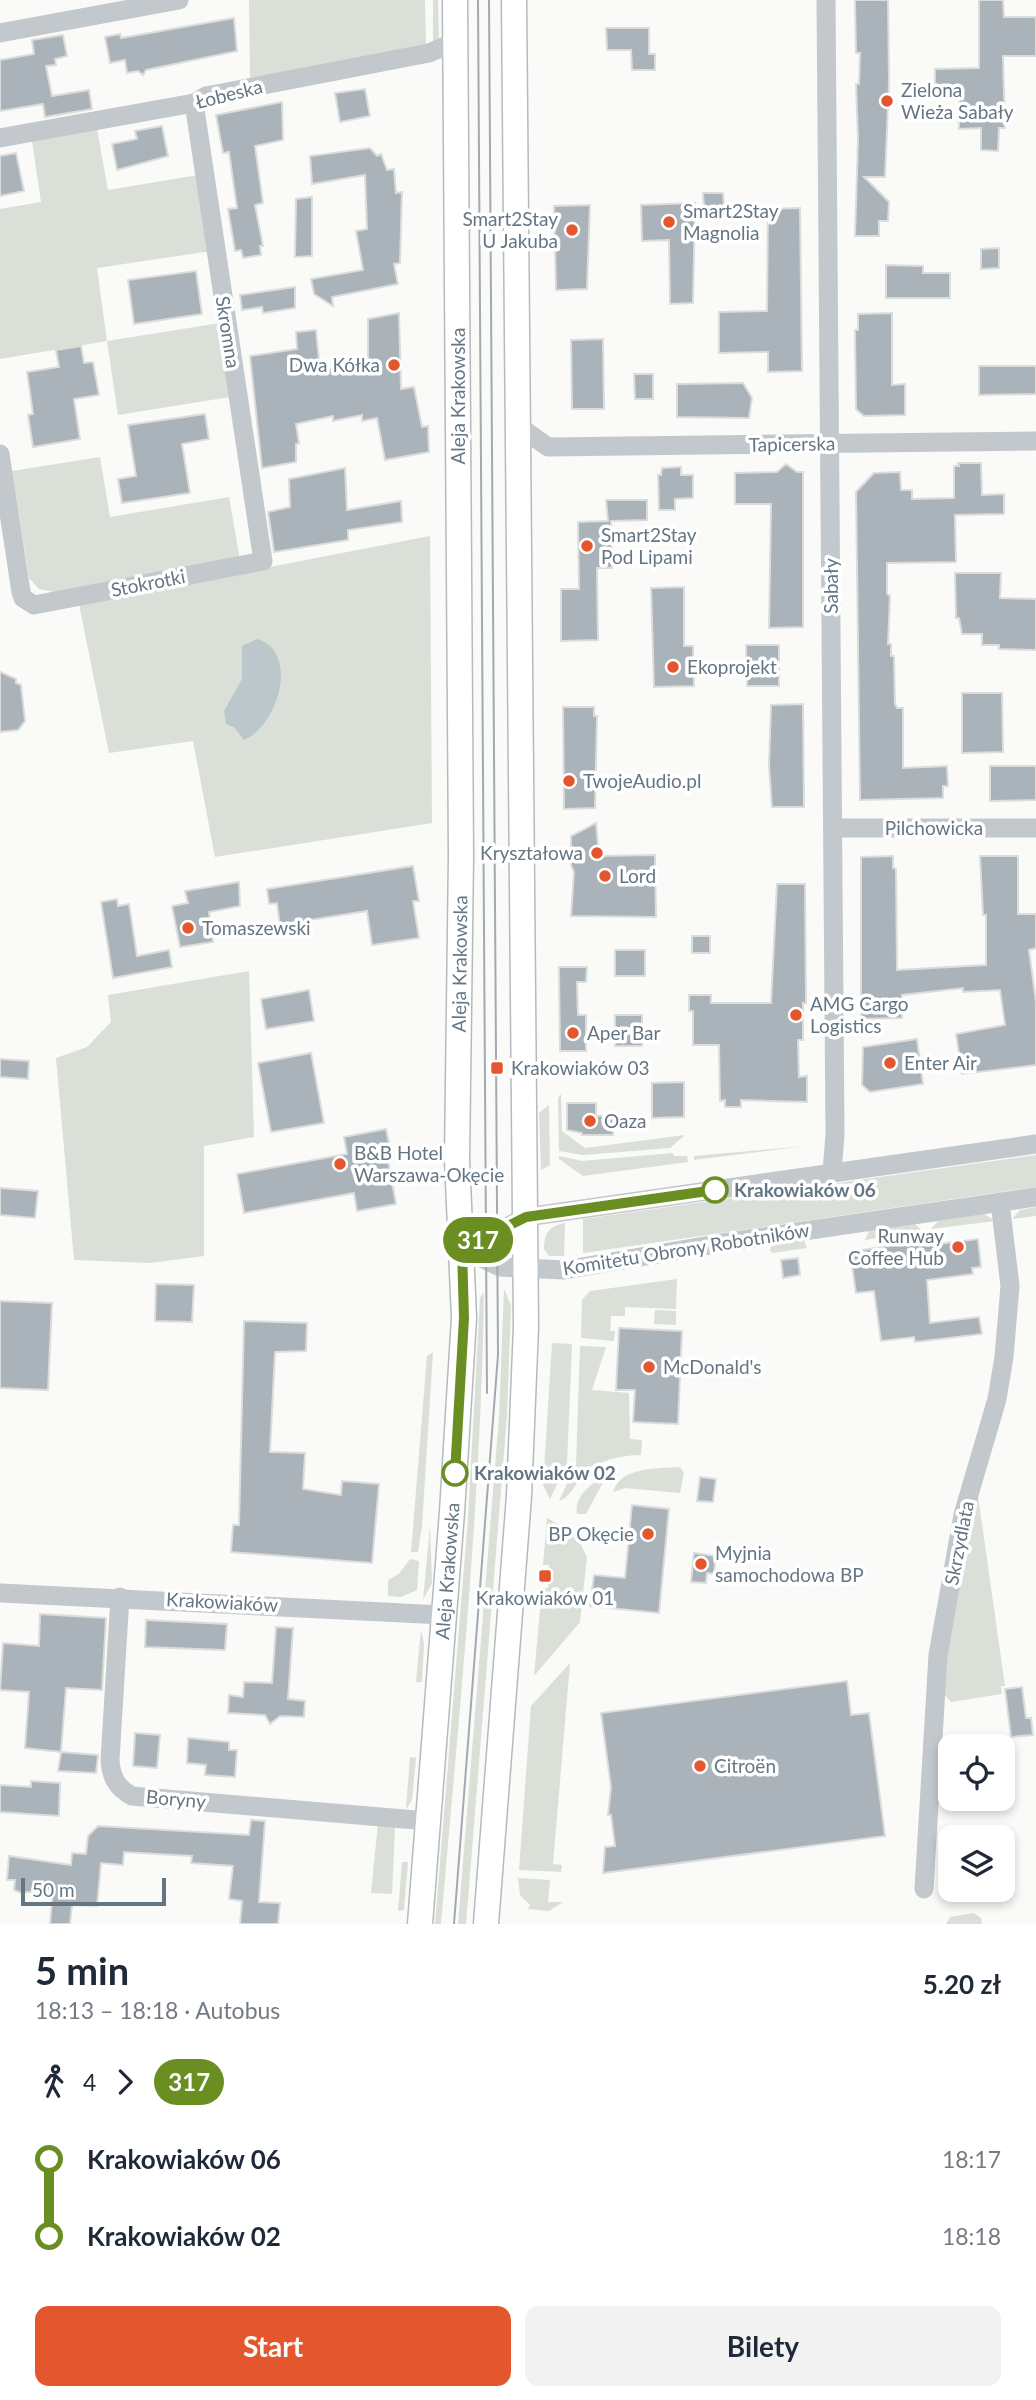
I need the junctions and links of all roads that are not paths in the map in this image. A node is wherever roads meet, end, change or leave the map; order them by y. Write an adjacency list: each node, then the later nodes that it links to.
1 (179, 0): 5 (street)
2 (455, 0): 6 (main road, Aleja Krakowska)
3 (514, 0): 9 (main road)
4 (826, 0): 11 (street, Sabały)
5 (0, 33)
6 (455, 42): 7 (street, Łobeska); 23 (main road, Aleja Krakowska)
7 (194, 103): 8 (street, Łobeska); 15 (street, Skromna)
8 (0, 138)
9 (517, 425): 12 (street); 14 (main road)
10 (1036, 441): 11 (street, Tapicerska)
11 (830, 443): 12 (street, Tapicerska); 16 (street, Sabały)
12 (548, 447): 14 (street)
13 (0, 454): 15 (street, Stokrotki)
14 (517, 468): 22 (main road)
15 (263, 561)
16 (833, 828): 17 (street, Pilchowicka); 19 (street, Sabały)
17 (1036, 828)
18 (1036, 1144): 19 (street)
19 (832, 1173): 22 (street)
20 (1036, 1197): 21 (street, Komitetu Obrony Robotników)
21 (1000, 1202): 24 (street, Komitetu Obrony Robotników); 29 (street, Skrzydlata)
22 (526, 1217): 23 (street); 24 (main road)
23 (462, 1249): 24 (street, Komitetu Obrony Robotników); 27 (main road, Aleja Krakowska)
24 (526, 1269): 31 (main road)
25 (0, 1593): 26 (street, Krakowiaków)
26 (120, 1597): 27 (street, Krakowiaków); 28 (street, Boryny)
27 (443, 1615): 28 (main road, Aleja Krakowska)
28 (428, 1821): 30 (main road, Aleja Krakowska)
29 (924, 1889)
30 (420, 1924)
31 (486, 1924)

